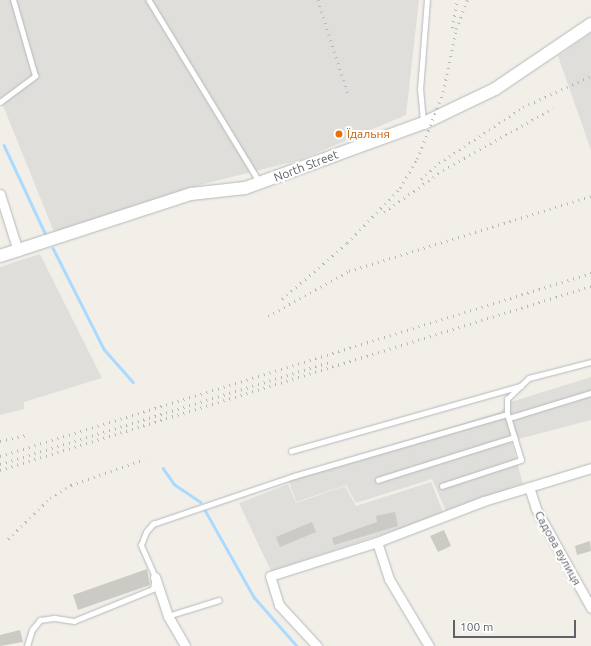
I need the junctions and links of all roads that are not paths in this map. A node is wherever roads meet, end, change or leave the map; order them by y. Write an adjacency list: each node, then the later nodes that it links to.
1 (13, 0): 5 (lane)
2 (149, 0): 7 (lane)
3 (427, 0): 6 (lane)
4 (591, 24): 6 (street, North Street)
5 (0, 102)
6 (424, 123): 7 (street, North Street)
7 (260, 183): 9 (street, North Street)
8 (0, 194): 9 (street)
9 (18, 251): 10 (street, North Street)
10 (0, 256)
11 (591, 362): 12 (lane)
12 (521, 386): 14 (lane); 16 (lane)
13 (591, 393): 14 (lane)
14 (508, 416): 15 (lane); 22 (lane)
15 (514, 437): 18 (lane); 19 (lane)
16 (291, 451)
17 (591, 468): 20 (street)
18 (378, 480)
19 (442, 486)
20 (529, 487): 21 (street); 24 (street, Садова вулиця)
21 (376, 542): 28 (street); 29 (street)
22 (155, 577): 25 (street); 26 (lane)
23 (219, 600): 25 (lane)
24 (591, 608)
25 (168, 616): 27 (street)
26 (27, 646)
27 (185, 646)
28 (317, 646)
29 (429, 646)

